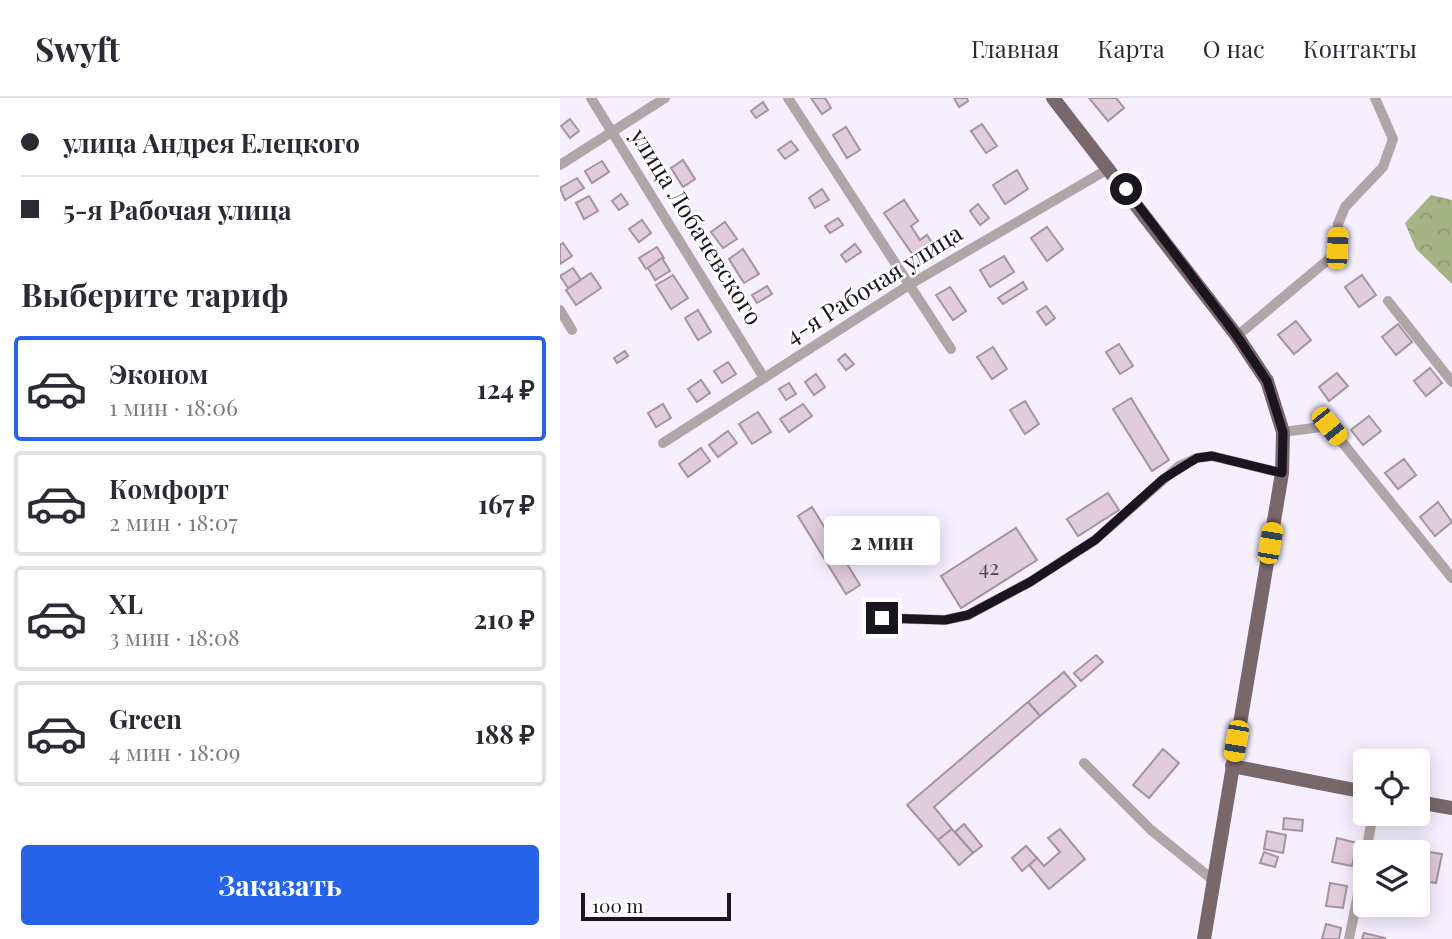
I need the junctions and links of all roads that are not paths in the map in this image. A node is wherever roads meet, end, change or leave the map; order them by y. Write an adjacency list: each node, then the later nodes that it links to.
1 (591, 98): 6 (street, улица Лобачевского)
2 (665, 98): 6 (street)
3 (788, 98): 9 (street)
4 (1053, 98): 8 (main road)
5 (1375, 98): 13 (street)
6 (612, 132): 7 (street); 15 (street, улица Лобачевского)
7 (560, 164)
8 (1110, 168): 9 (street, 4-я Рабочая улица); 13 (main road)
9 (909, 285): 14 (street); 15 (street, 4-я Рабочая улица)
10 (1388, 301): 16 (street)
11 (560, 310): 12 (street)
12 (572, 330)
13 (1237, 336): 17 (main road)
14 (951, 348)
15 (764, 378): 18 (street, 4-я Рабочая улица)
16 (1452, 382)
17 (1283, 432): 19 (main road); 20 (street)
18 (663, 443)
19 (1282, 473): 21 (street); 23 (main road)
20 (1452, 578)
21 (882, 618)
22 (1084, 763): 27 (street)
23 (1232, 766): 24 (main road); 27 (main road)
24 (1353, 790)
25 (1430, 804): 26 (main road)
26 (1452, 808)
27 (1213, 880): 29 (main road)
28 (1353, 917): 30 (street)
29 (1204, 939)
30 (1349, 939)

